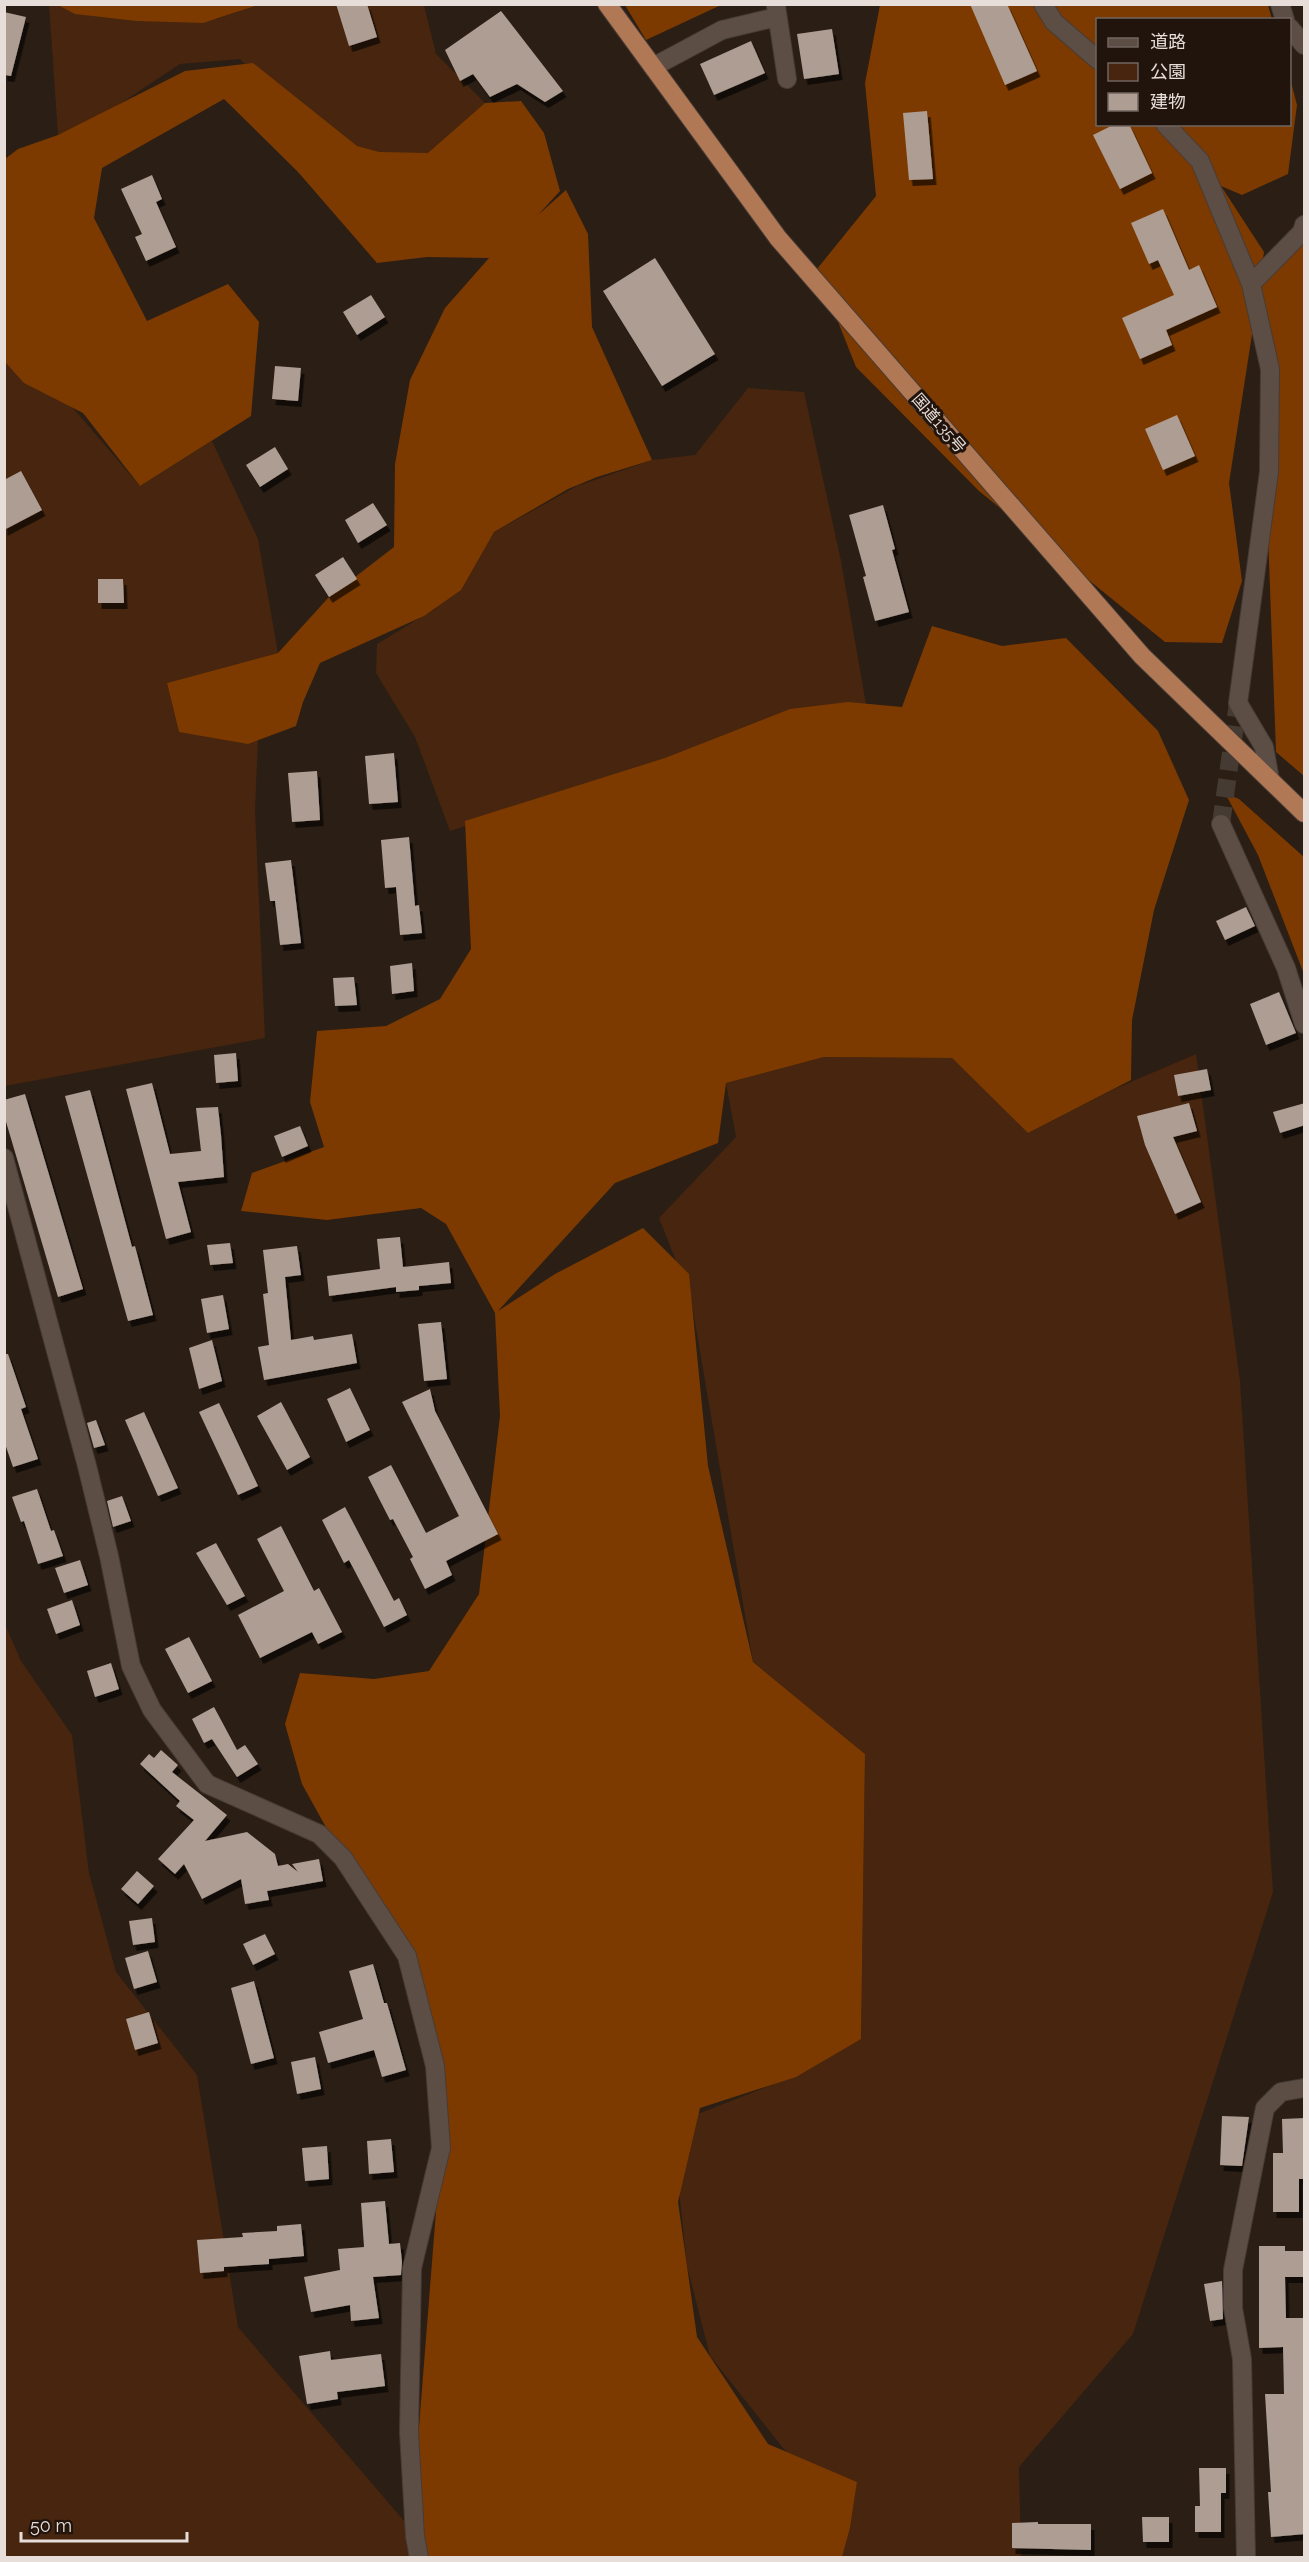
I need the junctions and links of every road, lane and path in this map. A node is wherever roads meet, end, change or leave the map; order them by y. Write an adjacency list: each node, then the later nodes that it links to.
1 (607, 4): 7 (highway, 国道135号)
2 (1044, 4): 6 (street)
3 (777, 11): 7 (street); 8 (street)
4 (1291, 29): 5 (street)
5 (1305, 45)
6 (1096, 58)
7 (653, 68): 12 (highway, 国道135号)
8 (787, 79)
9 (1167, 126): 11 (street)
10 (1305, 225): 11 (street)
11 (1251, 284): 12 (street)
12 (1270, 780): 13 (highway, 国道135号)
13 (1305, 813)
14 (1221, 824): 15 (street)
15 (1305, 1024)
16 (4, 1158): 18 (street)
17 (1305, 2088): 19 (street)
18 (419, 2558)
19 (1245, 2558)

